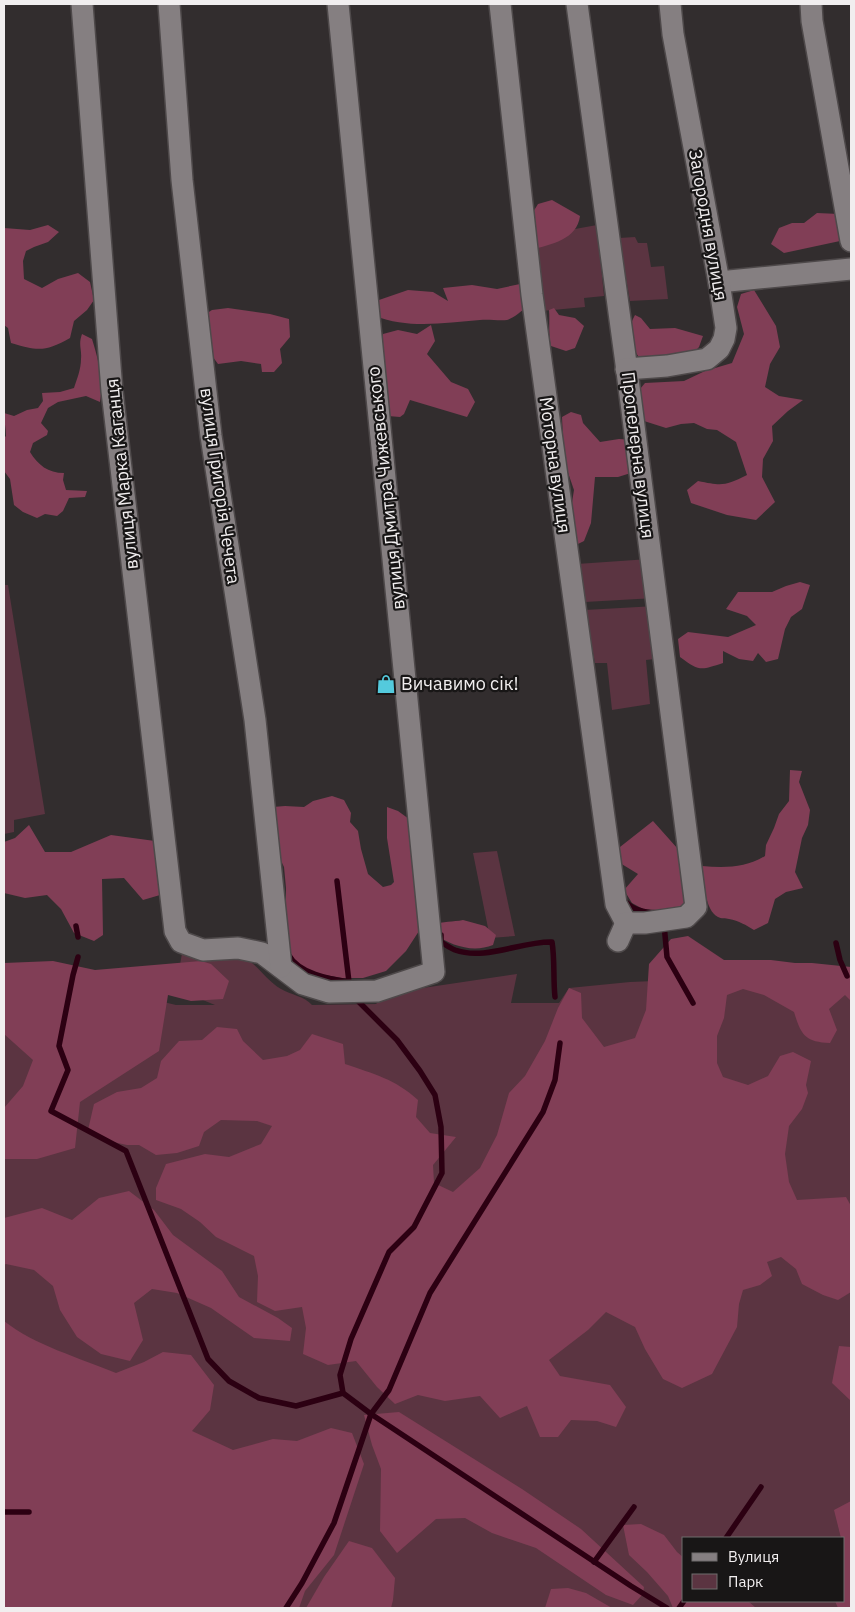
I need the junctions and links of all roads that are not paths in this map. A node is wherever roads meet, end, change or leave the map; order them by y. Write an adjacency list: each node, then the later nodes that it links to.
1 (82, 4): 13 (street, вулиця Марка Каганця)
2 (169, 4): 13 (street, вулиця Григорія Чечета)
3 (338, 4): 13 (street, вулиця Дмитра Чижевського)
4 (500, 4): 12 (street, Моторна вулиця)
5 (577, 4): 11 (street, Пропелерна вулиця)
6 (670, 4): 10 (street, Загородня вулиця)
7 (811, 4): 8 (street)
8 (851, 241)
9 (851, 269): 10 (street)
10 (719, 282): 11 (street, Загородня вулиця)
11 (626, 369): 12 (street, Пропелерна вулиця)
12 (663, 920)
13 (281, 967)

